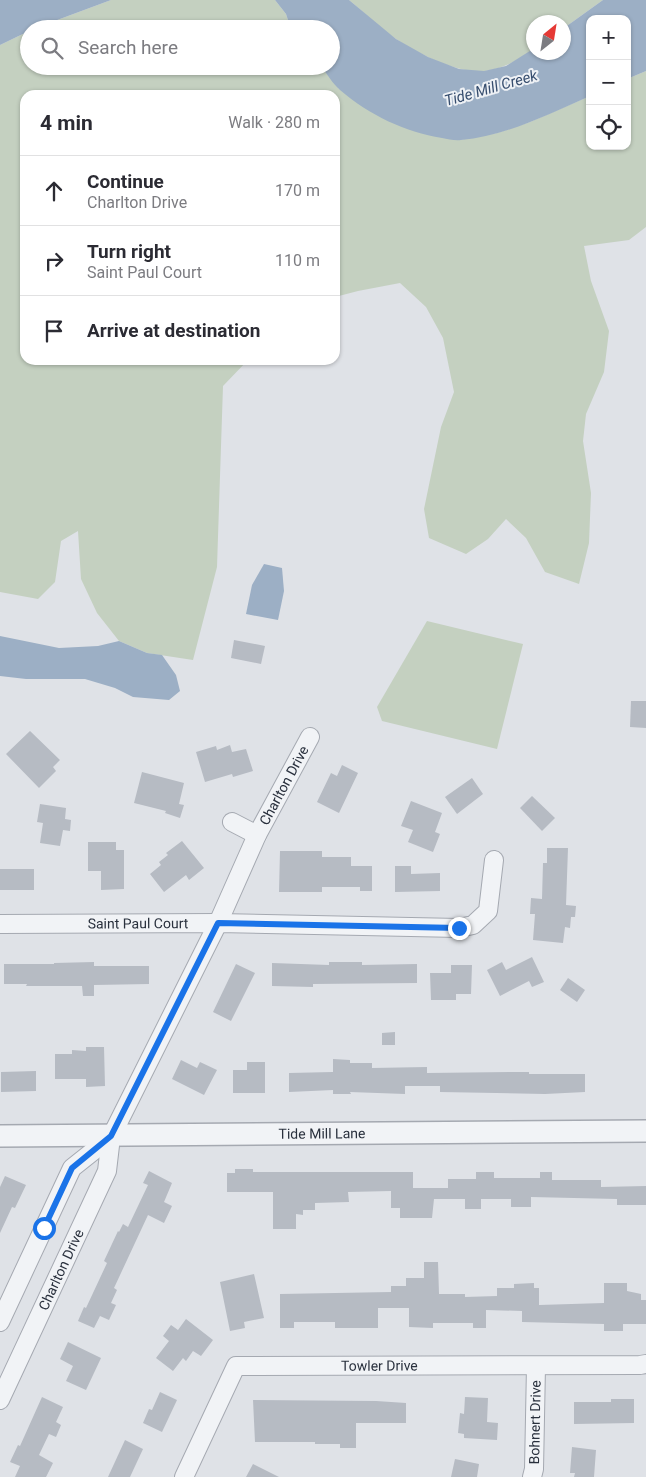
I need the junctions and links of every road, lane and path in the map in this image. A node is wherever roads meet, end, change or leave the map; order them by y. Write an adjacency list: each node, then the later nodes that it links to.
1 (310, 736): 3 (street, Charlton Drive)
2 (232, 822): 3 (street, Charlton Drive)
3 (258, 835): 5 (street, Charlton Drive)
4 (494, 860): 5 (street, Saint Paul Court)
5 (218, 923): 6 (street, Saint Paul Court); 9 (street, Charlton Drive)
6 (0, 924)
7 (646, 1131): 9 (street, Tide Mill Lane)
8 (0, 1136): 9 (street, Tide Mill Lane)
9 (111, 1136): 10 (street, Charlton Drive); 13 (street, Charlton Drive)
10 (0, 1322)
11 (646, 1364): 12 (street, Towler Drive)
12 (536, 1366): 14 (street, Towler Drive); 15 (street, Bohnert Drive)
13 (0, 1400)
14 (184, 1477)
15 (532, 1477)

